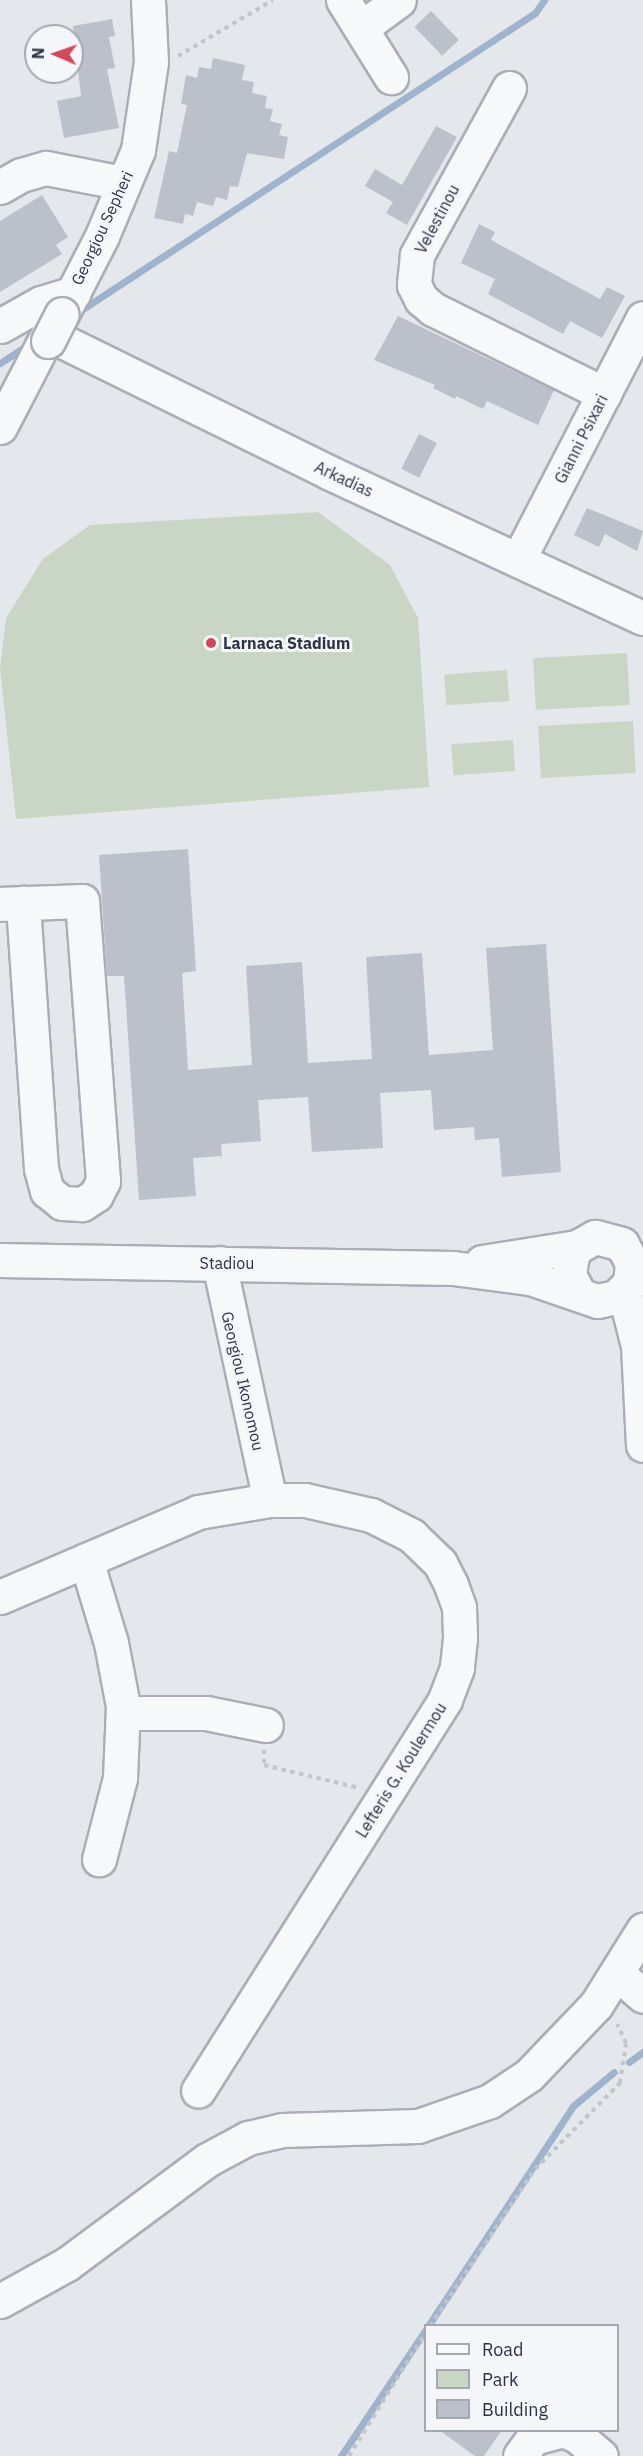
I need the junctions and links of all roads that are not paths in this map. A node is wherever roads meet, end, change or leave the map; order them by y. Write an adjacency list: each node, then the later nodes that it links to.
1 (148, 0): 7 (street, Georgiou Sepheri)
2 (343, 0): 4 (street)
3 (399, 0): 4 (street)
4 (361, 28): 5 (street)
5 (391, 77)
6 (509, 88): 12 (street, Velestinou)
7 (123, 183): 8 (street); 10 (street, Georgiou Sepheri)
8 (0, 187)
9 (643, 318): 12 (street, Gianni Psixari)
10 (58, 320): 11 (street); 13 (street, Georgiou Sepheri); 14 (street, Arkadias)
11 (0, 326)
12 (604, 394): 14 (street, Gianni Psixari)
13 (0, 427)
14 (519, 560): 15 (street, Arkadias)
15 (643, 618)
16 (12, 903): 16 (street)
17 (633, 1240): 18 (street); 22 (street)
18 (577, 1247): 21 (street, Stadiou); 23 (street)
19 (0, 1260): 20 (street, Stadiou)
20 (219, 1263): 21 (street, Stadiou); 25 (street, Georgiou Ikonomou)
21 (453, 1268): 23 (street, Stadiou)
22 (624, 1291): 23 (street); 24 (street)
23 (579, 1294)
24 (643, 1445)
25 (270, 1500): 26 (street, Lefteris G. Koulermou); 34 (street, Lefteris G. Koulermou)
26 (86, 1560): 27 (street, Lefteris G. Koulermou); 28 (street)
27 (0, 1597)
28 (123, 1713): 29 (street); 30 (street)
29 (266, 1725)
30 (99, 1859)
31 (643, 1930): 32 (street)
32 (618, 1974): 33 (street); 35 (street)
33 (643, 1996)
34 (198, 2090)
35 (0, 2301)
36 (556, 2432): 38 (street)
37 (563, 2432): 39 (street)
38 (520, 2456)
39 (601, 2456)

